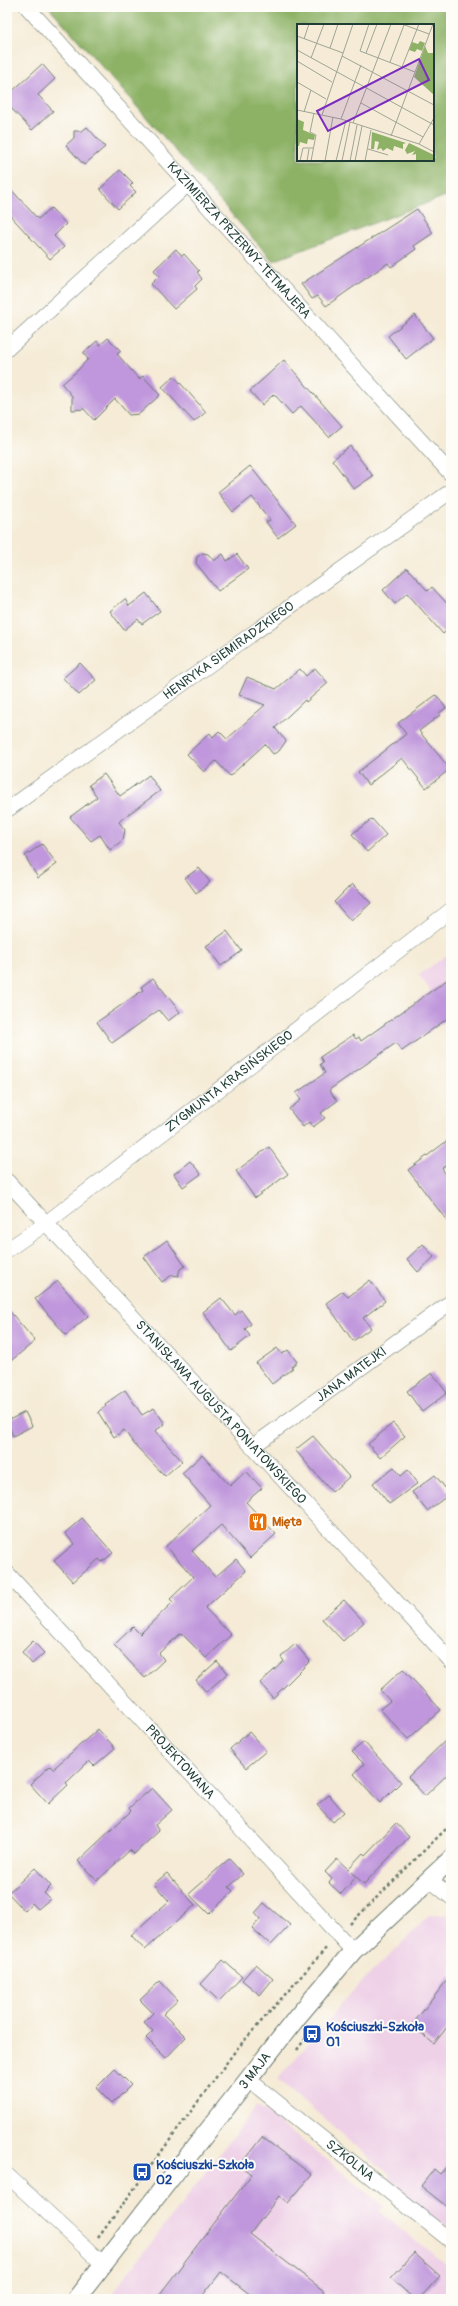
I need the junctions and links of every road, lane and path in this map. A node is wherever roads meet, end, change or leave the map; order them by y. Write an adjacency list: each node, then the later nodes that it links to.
1 (27, 7): 2 (street, KAZIMIERZA PRZERWY-TETMAJERA)
2 (188, 184): 3 (street); 4 (street, KAZIMIERZA PRZERWY-TETMAJERA)
3 (7, 349)
4 (451, 474)
5 (451, 491): 6 (street, HENRYKA SIEMIRADZKIEGO)
6 (7, 810)
7 (451, 910): 9 (street, ZYGMUNTA KRASIŃSKIEGO)
8 (7, 1181): 9 (street, STANISŁAWA AUGUSTA PONIATOWSKIEGO)
9 (45, 1224): 10 (street, ZYGMUNTA KRASIŃSKIEGO); 12 (street, STANISŁAWA AUGUSTA PONIATOWSKIEGO)
10 (7, 1250)
11 (451, 1302): 12 (street, JANA MATEJKI)
12 (252, 1447): 14 (street, STANISŁAWA AUGUSTA PONIATOWSKIEGO)
13 (7, 1573): 18 (street, PROJEKTOWANA)
14 (451, 1661)
15 (451, 1859): 16 (street, 3 MAJA)
16 (429, 1879): 17 (street); 18 (street, 3 MAJA)
17 (451, 1896)
18 (353, 1951): 19 (street, 3 MAJA)
19 (248, 2080): 23 (street, SZKOLNA); 24 (street, 3 MAJA)
20 (192, 2112): 22 (path)
21 (7, 2175): 24 (street)
22 (109, 2222)
23 (451, 2241)
24 (103, 2264): 25 (street, 3 MAJA)
25 (76, 2299)

